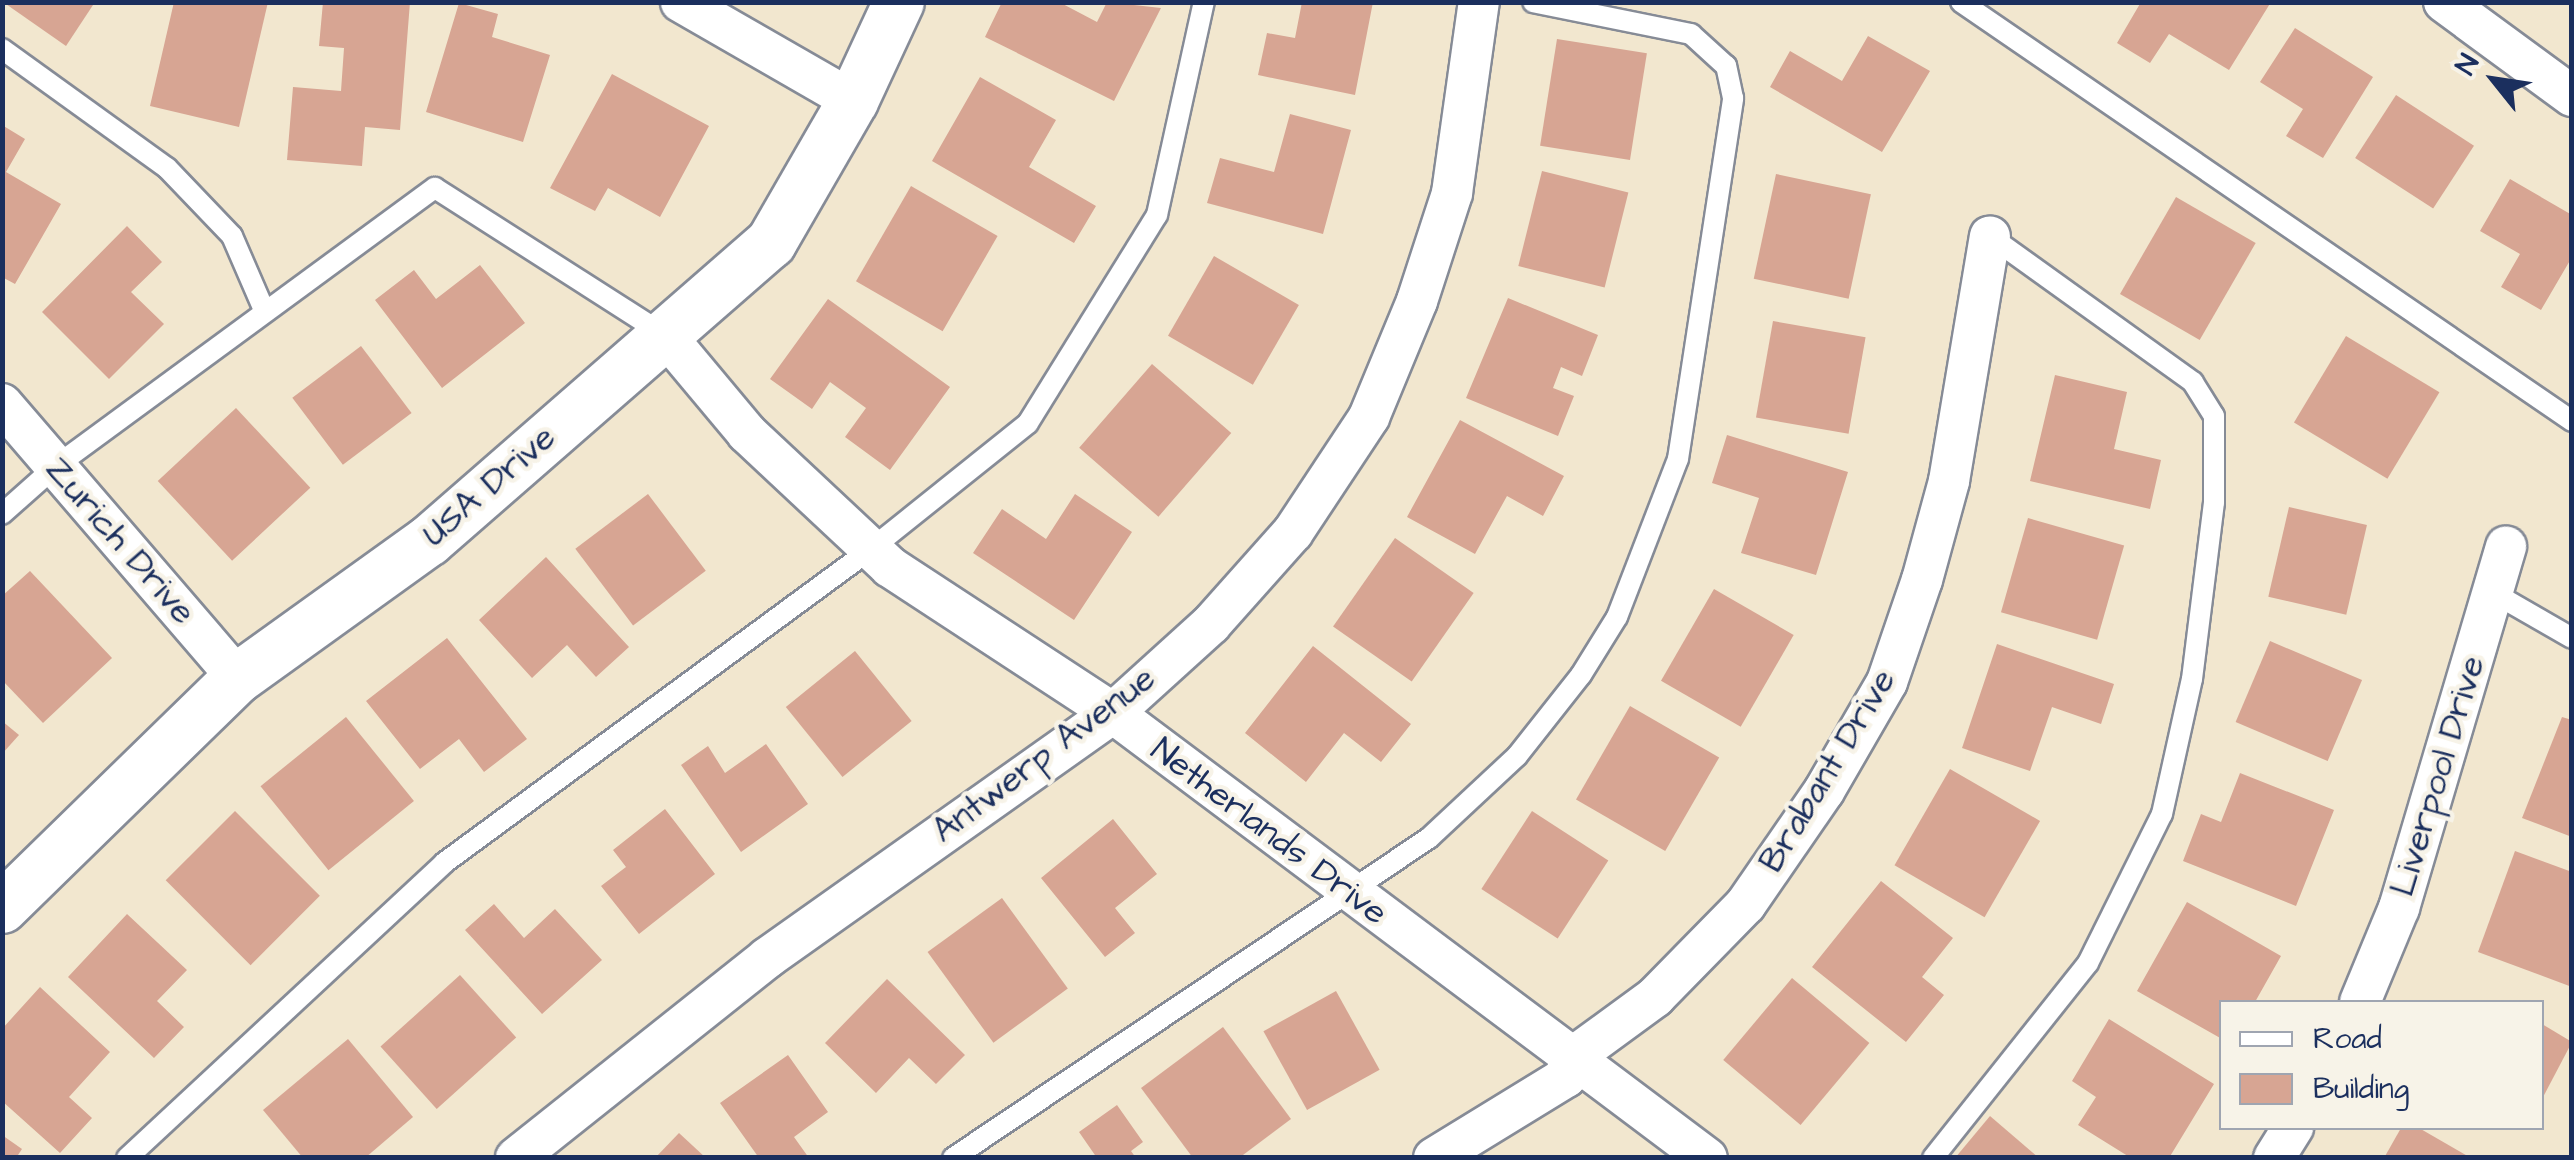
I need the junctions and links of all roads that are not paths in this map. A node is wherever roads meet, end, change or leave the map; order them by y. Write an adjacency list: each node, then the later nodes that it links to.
1 (681, 2): 10 (street)
2 (899, 2): 10 (street, USA Drive)
3 (1204, 2): 19 (lane)
4 (1479, 2): 23 (street, Antwerp Avenue)
5 (1533, 2): 24 (lane)
6 (1961, 2): 15 (lane)
7 (2444, 2): 9 (street)
8 (2, 49): 12 (lane)
9 (2572, 96)
10 (852, 102): 13 (street, USA Drive)
11 (1990, 236): 27 (street, Brabant Drive); 34 (lane)
12 (264, 310): 13 (lane); 16 (lane)
13 (666, 336): 19 (street, Netherlands Drive); 22 (street, USA Drive)
14 (2, 404): 16 (street, Zurich Drive)
15 (2572, 421)
16 (56, 466): 17 (lane); 22 (street, Zurich Drive)
17 (2, 514)
18 (2506, 546): 20 (street, Liverpool Drive)
19 (871, 549): 23 (street, Netherlands Drive); 29 (lane)
20 (2492, 592): 21 (lane); 26 (street, Liverpool Drive)
21 (2572, 638)
22 (238, 678): 25 (street, USA Drive)
23 (1113, 713): 24 (street, Netherlands Drive); 30 (street, Antwerp Avenue)
24 (1344, 889): 27 (street, Netherlands Drive); 31 (lane)
25 (2, 908)
26 (2361, 1000)
27 (1569, 1060): 32 (street, Brabant Drive); 33 (street, Netherlands Drive)
28 (2292, 1130): 35 (street)
29 (127, 1158)
30 (516, 1158)
31 (953, 1158)
32 (1434, 1158)
33 (1707, 1158)
34 (1933, 1158)
35 (2274, 1158)

